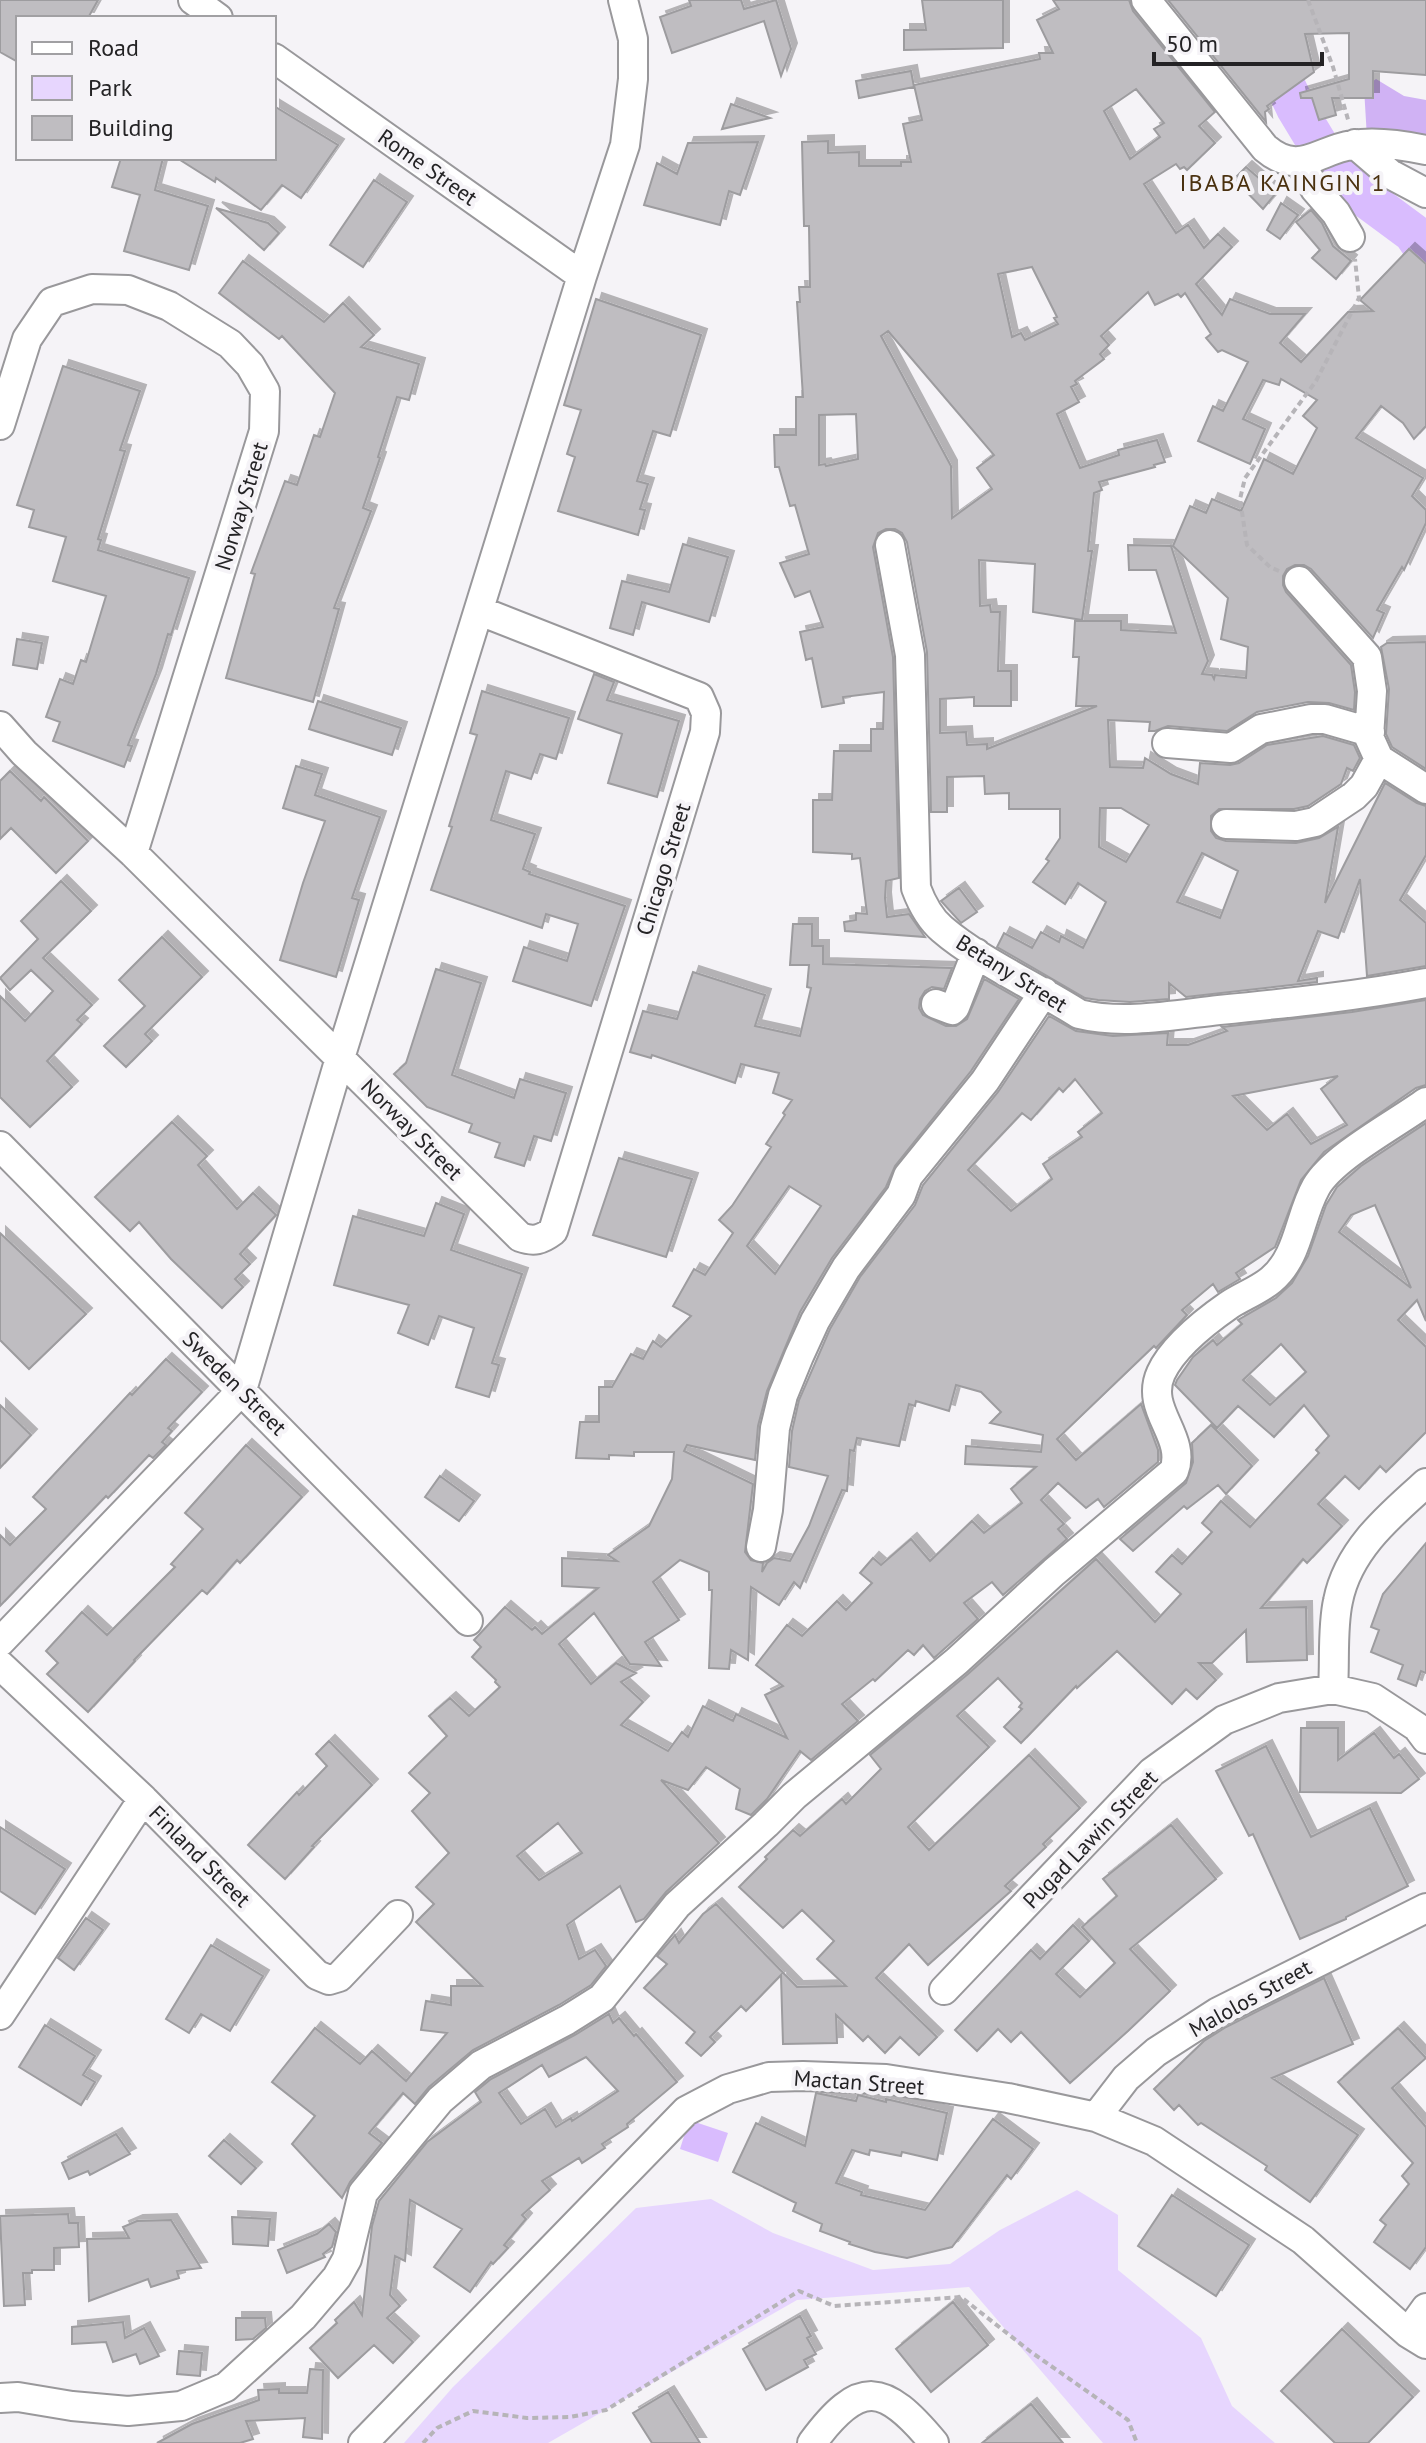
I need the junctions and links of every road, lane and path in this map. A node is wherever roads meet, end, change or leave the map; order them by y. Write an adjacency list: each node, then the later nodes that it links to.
1 (193, 0): 5 (street)
2 (623, 0): 12 (street)
3 (1146, 0): 9 (street)
4 (1308, 0): 7 (path)
5 (215, 16)
6 (276, 59): 12 (street, Rome Street)
7 (1348, 146): 8 (street); 9 (street); 10 (street)
8 (1426, 150)
9 (1308, 160): 11 (street)
10 (1426, 193)
11 (1350, 237): 15 (path)
12 (582, 276): 16 (street)
13 (0, 425): 23 (street, Norway Street)
14 (890, 545): 24 (street, Betany Street)
15 (1299, 581): 18 (street)
16 (480, 611): 28 (street); 31 (street, Chicago Street)
17 (0, 726): 23 (street, Norway Street)
18 (1370, 732): 19 (street); 20 (street)
19 (1167, 743)
20 (1379, 759): 21 (street); 22 (street)
21 (1426, 789)
22 (1226, 824)
23 (133, 853): 28 (street, Norway Street)
24 (976, 953): 26 (street, Betany Street); 27 (street)
25 (1426, 983): 26 (street, Betany Street)
26 (1044, 992): 34 (street)
27 (936, 1004)
28 (340, 1058): 31 (street, Norway Street); 32 (street)
29 (1426, 1102): 48 (street)
30 (0, 1146): 32 (street, Sweden Street)
31 (520, 1237)
32 (242, 1390): 35 (street, Sweden Street); 36 (street)
33 (1426, 1483): 38 (street)
34 (761, 1547)
35 (468, 1621)
36 (0, 1642)
37 (0, 1665): 40 (street, Finland Street)
38 (1333, 1689): 39 (street, Pugad Lawin Street); 43 (street, Pugad Lawin Street)
39 (1426, 1739)
40 (143, 1799): 42 (street, Finland Street); 44 (street)
41 (1426, 1908): 45 (street, Malolos Street)
42 (398, 1915)
43 (944, 1990)
44 (0, 2015)
45 (1096, 2117): 47 (street, Mactan Street); 49 (street, Mactan Street)
46 (1426, 2308): 47 (street)
47 (1417, 2338)
48 (0, 2398)
49 (363, 2443)
50 (423, 2443): 53 (path)
51 (812, 2443): 52 (street)
52 (934, 2443)
53 (1137, 2443)

